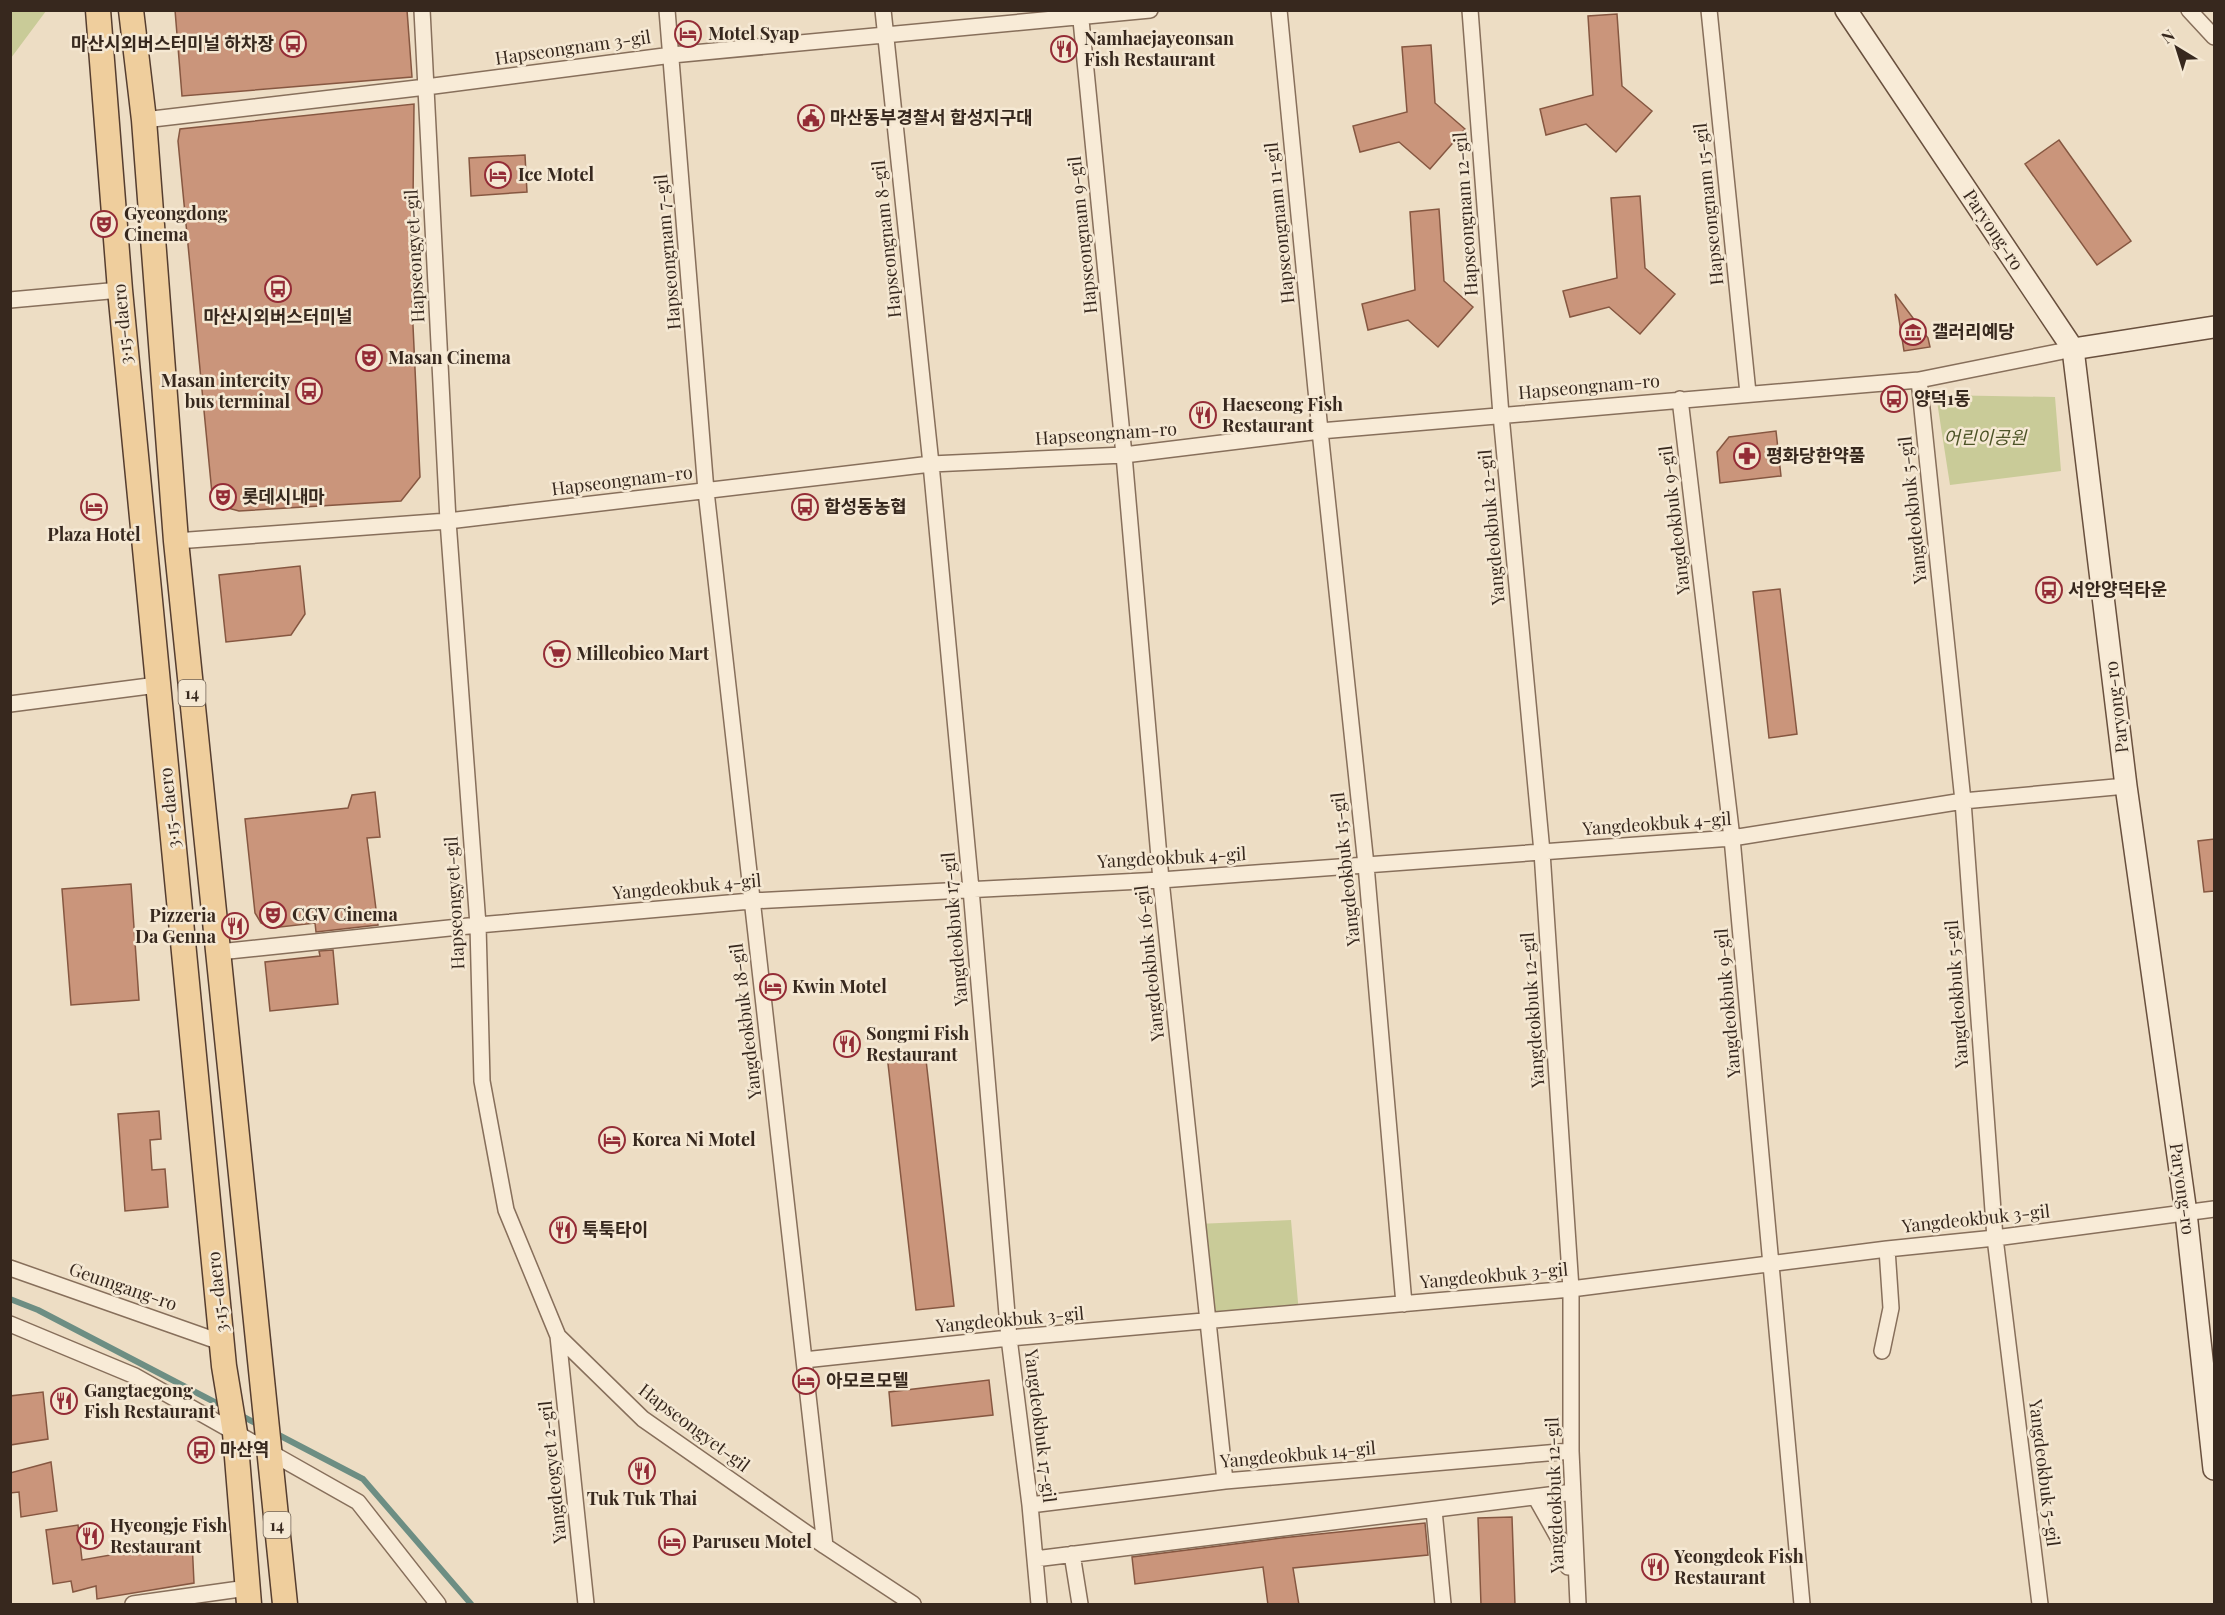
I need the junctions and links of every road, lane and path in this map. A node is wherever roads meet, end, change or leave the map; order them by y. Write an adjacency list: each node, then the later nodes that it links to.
1 (98, 10): 18 (main road, 3·15-daero / 14)
2 (131, 10): 17 (main road, 3·15-daero / 14)
3 (422, 10): 16 (street, Hapseongyet-gil)
4 (667, 10): 15 (street, Hapseongnam 7-gil)
5 (883, 10): 13 (street, Hapseongnam 8-gil)
6 (1150, 10): 12 (street, Hapseongnam 3-gil)
7 (1279, 10): 26 (street, Hapseongnam 11-gil)
8 (1470, 10): 25 (street, Hapseongnam 12-gil)
9 (1709, 10): 23 (street, Hapseongnam 15-gil)
10 (1846, 10): 21 (main road, Paryong-ro)
11 (2189, 10): 14 (street)
12 (1081, 14): 13 (street, Hapseongnam 3-gil); 27 (street, Hapseongnam 9-gil)
13 (885, 37): 15 (street, Hapseongnam 3-gil); 28 (street, Hapseongnam 8-gil)
14 (2214, 37)
15 (672, 55): 16 (street, Hapseongnam 3-gil); 29 (street, Hapseongnam 7-gil)
16 (426, 87): 17 (street, Hapseongnam 3-gil); 30 (street, Hapseongyet-gil)
17 (144, 120): 31 (main road, 3·15-daero / 14)
18 (120, 291): 19 (street); 32 (main road, 3·15-daero / 14)
19 (10, 300)
20 (2214, 327): 21 (main road)
21 (2073, 350): 22 (street, Hapseongnam-ro); 34 (main road, Paryong-ro)
22 (1919, 380): 23 (street, Hapseongnam-ro); 35 (street, Yangdeokbuk 5-gil)
23 (1748, 393): 24 (street, Hapseongnam-ro)
24 (1680, 399): 25 (street, Hapseongnam-ro); 36 (street, Yangdeokbuk 9-gil)
25 (1501, 415): 26 (street, Hapseongnam-ro); 37 (street, Yangdeokbuk 12-gil)
26 (1320, 431): 27 (street, Hapseongnam-ro); 38 (street, Yangdeokbuk 15-gil)
27 (1124, 455): 28 (street, Hapseongnam-ro); 39 (street, Yangdeokbuk 16-gil)
28 (931, 464): 29 (street, Hapseongnam-ro); 40 (street, Yangdeokbuk 17-gil)
29 (706, 491): 30 (street, Hapseongnam-ro); 41 (street, Yangdeokbuk 18-gil)
30 (448, 521): 31 (street, Hapseongnam-ro); 42 (street, Hapseongyet-gil)
31 (176, 541): 43 (main road, 3·15-daero / 14)
32 (157, 685): 33 (street); 57 (main road, 3·15-daero / 14)
33 (10, 704)
34 (2126, 786): 35 (street, Yangdeokbuk 4-gil); 45 (main road, Paryong-ro)
35 (1963, 801): 36 (street, Yangdeokbuk 4-gil); 46 (street, Yangdeokbuk 5-gil)
36 (1732, 838): 37 (street, Yangdeokbuk 4-gil); 48 (street, Yangdeokbuk 9-gil)
37 (1542, 852): 38 (street, Yangdeokbuk 4-gil); 50 (street, Yangdeokbuk 12-gil)
38 (1366, 865): 39 (street, Yangdeokbuk 4-gil); 51 (street, Yangdeokbuk 15-gil)
39 (1161, 880): 40 (street, Yangdeokbuk 4-gil); 52 (street, Yangdeokbuk 16-gil)
40 (972, 889): 41 (street, Yangdeokbuk 4-gil); 55 (street, Yangdeokbuk 17-gil)
41 (752, 901): 42 (street, Yangdeokbuk 4-gil); 58 (street, Yangdeokbuk 18-gil)
42 (478, 925): 43 (street, Yangdeokbuk 4-gil); 54 (street, Hapseongyet-gil)
43 (219, 952): 60 (main road, 3·15-daero / 14)
44 (2214, 1209): 45 (street, Yangdeokbuk 3-gil)
45 (2186, 1213): 46 (street, Yangdeokbuk 3-gil); 62 (main road, Paryong-ro)
46 (1995, 1238): 47 (street, Yangdeokbuk 3-gil); 83 (street, Yangdeokbuk 5-gil)
47 (1887, 1249): 48 (street, Yangdeokbuk 3-gil); 56 (street)
48 (1771, 1263): 50 (street, Yangdeokbuk 3-gil); 82 (street, Yangdeokbuk 9-gil)
49 (10, 1268): 57 (street, Geumgang-ro)
50 (1571, 1289): 51 (street, Yangdeokbuk 3-gil); 61 (street, Yangdeokbuk 12-gil)
51 (1404, 1304): 52 (street, Yangdeokbuk 3-gil)
52 (1207, 1322): 55 (street, Yangdeokbuk 3-gil); 63 (street, Yangdeokbuk 16-gil)
53 (10, 1324): 59 (street)
54 (558, 1336): 68 (street, Hapseongyet-gil); 75 (street, Yangdeogyet 2-gil)
55 (1009, 1338): 58 (street, Yangdeokbuk 3-gil); 66 (street, Yangdeokbuk 17-gil)
56 (1882, 1351)
57 (224, 1355): 59 (main road, 3·15-daero / 14)
58 (804, 1360): 68 (street, Yangdeokbuk 18-gil)
59 (234, 1429): 60 (street); 71 (main road, 3·15-daero / 14)
60 (269, 1449): 73 (main road, 14); 74 (street)
61 (1570, 1451): 63 (street, Yangdeokbuk 14-gil); 64 (street, Yangdeokbuk 12-gil)
62 (2214, 1469)
63 (1225, 1481): 66 (street, Yangdeokbuk 14-gil)
64 (1573, 1492): 65 (street); 81 (street, Yangdeokbuk 12-gil)
65 (1536, 1498): 67 (street); 80 (street)
66 (1030, 1505): 70 (street, Yangdeokbuk 17-gil)
67 (1434, 1510): 69 (street); 79 (street)
68 (825, 1546): 76 (street, Hapseongyet-gil)
69 (1072, 1554): 70 (street); 78 (street)
70 (1035, 1559): 77 (street, Yangdeokbuk 17-gil)
71 (248, 1596): 72 (street)
72 (133, 1605)
73 (285, 1605)
74 (438, 1605)
75 (586, 1605)
76 (914, 1605)
77 (1039, 1605)
78 (1080, 1605)
79 (1443, 1605)
80 (1569, 1605)
81 (1578, 1605)
82 (1802, 1605)
83 (2040, 1605)

